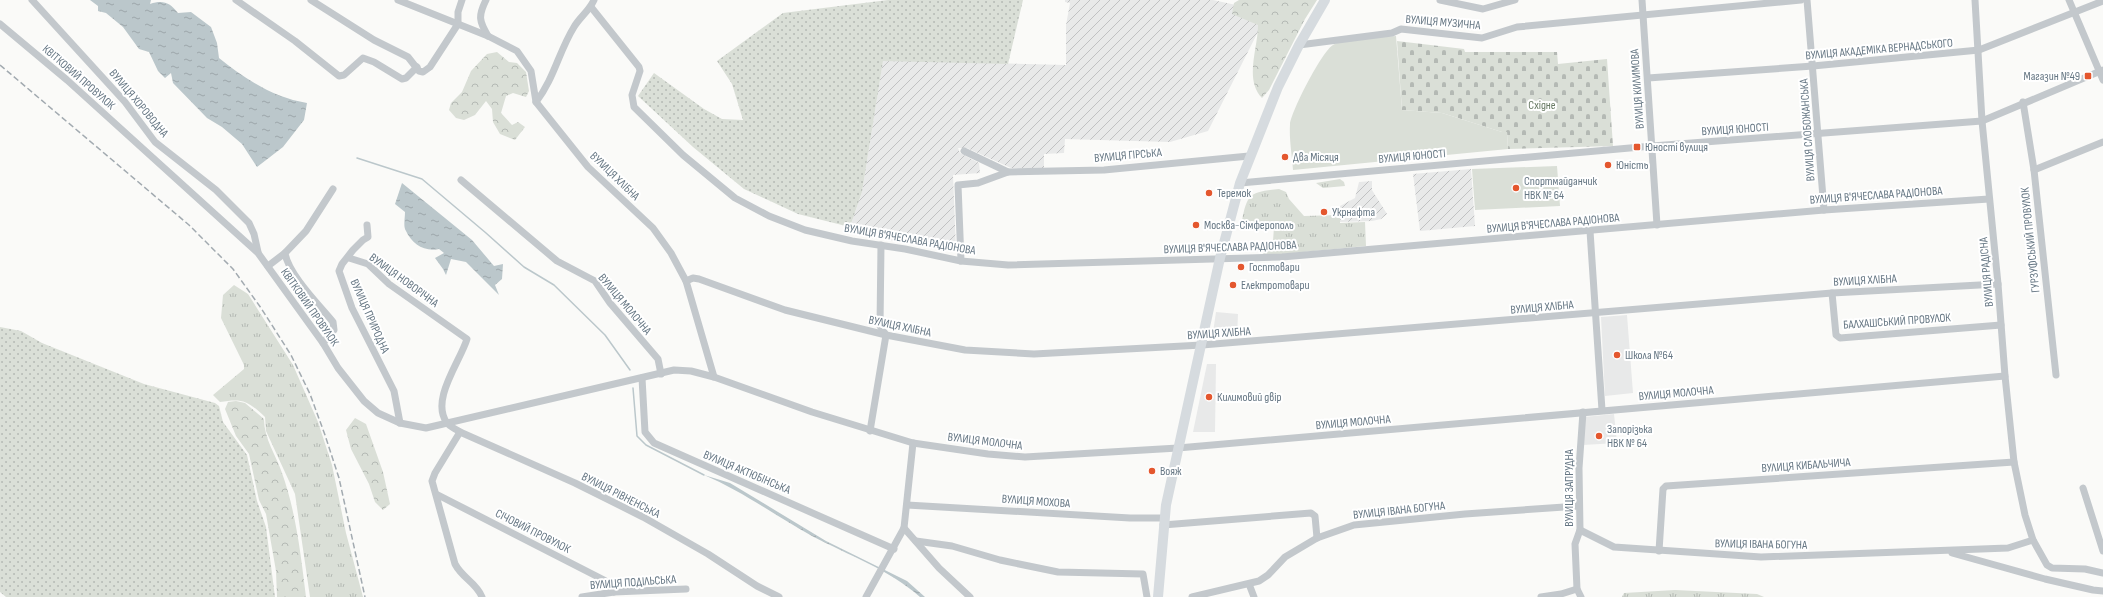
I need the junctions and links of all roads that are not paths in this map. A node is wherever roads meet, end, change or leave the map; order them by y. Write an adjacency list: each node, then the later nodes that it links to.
1 (32, 0): 49 (street, ВУЛИЦЯ ХОРОВОДНА)
2 (236, 0): 26 (street)
3 (311, 0): 26 (street)
4 (398, 0): 21 (street, ВУЛИЦЯ ХЛІБНА)
5 (462, 0): 21 (street)
6 (486, 0): 22 (street)
7 (594, 0): 17 (street)
8 (1325, 0): 23 (highway)
9 (1440, 0): 10 (street)
10 (1515, 0)
11 (1642, 0): 19 (street, ВУЛИЦЯ КИЛИМОВА)
12 (1801, 0): 19 (street, ВУЛИЦЯ МУЗИЧНА)
13 (1807, 0): 25 (street, ВУЛИЦЯ СЛОБОЖАНСЬКА)
14 (1975, 0): 24 (street, ВУЛИЦЯ РАДІСНА)
15 (2069, 0): 18 (street)
16 (2103, 1): 18 (street, ВУЛИЦЯ АКАДЕМІКА ВЕРНАДСЬКОГО)
17 (591, 7): 30 (street); 48 (street, ВУЛИЦЯ В'ЯЧЕСЛАВА РАДІОНОВА)
18 (2074, 12): 24 (street, ВУЛИЦЯ АКАДЕМІКА ВЕРНАДСЬКОГО); 27 (street)
19 (1643, 14): 23 (street, ВУЛИЦЯ МУЗИЧНА); 28 (street, ВУЛИЦЯ КИЛИМОВА)
20 (0, 24): 49 (street, КВІТКОВИЙ ПРОВУЛОК)
21 (458, 24): 22 (street, ВУЛИЦЯ ХЛІБНА); 26 (street)
22 (488, 36): 30 (street, ВУЛИЦЯ ХЛІБНА)
23 (1299, 45): 37 (highway)
24 (1979, 50): 25 (street, ВУЛИЦЯ АКАДЕМІКА ВЕРНАДСЬКОГО); 32 (street, ВУЛИЦЯ РАДІСНА)
25 (1813, 66): 28 (street, ВУЛИЦЯ АКАДЕМІКА ВЕРНАДСЬКОГО); 33 (street, ВУЛИЦЯ СЛОБОЖАНСЬКА)
26 (417, 67)
27 (2101, 71): 29 (street); 31 (street, ВУЛИЦЯ ЮНОСТІ)
28 (1648, 78): 35 (street, ВУЛИЦЯ КИЛИМОВА)
29 (2103, 80)
30 (536, 102): 55 (street, ВУЛИЦЯ ХЛІБНА)
31 (2023, 102): 32 (street, ВУЛИЦЯ ЮНОСТІ); 38 (street, ГУРЗУФСЬКИЙ ПРОВУЛОК)
32 (1982, 120): 33 (street, ВУЛИЦЯ ЮНОСТІ); 43 (street, ВУЛИЦЯ РАДІСНА)
33 (1819, 133): 35 (street, ВУЛИЦЯ ЮНОСТІ); 44 (street, ВУЛИЦЯ СЛОБОЖАНСЬКА)
34 (2103, 142): 38 (street)
35 (1652, 146): 41 (street, ВУЛИЦЯ ЮНОСТІ); 46 (street, ВУЛИЦЯ КИЛИМОВА)
36 (964, 151): 39 (street, ВУЛИЦЯ ГІРСЬКА)
37 (1249, 156): 39 (street, ВУЛИЦЯ ГІРСЬКА); 41 (highway)
38 (2034, 170): 64 (street, ГУРЗУФСЬКИЙ ПРОВУЛОК)
39 (1008, 172): 53 (street, ВУЛИЦЯ ГІРСЬКА)
40 (461, 180): 63 (street, ВУЛИЦЯ МОЛОЧНА)
41 (1240, 183): 52 (highway)
42 (333, 189): 50 (street)
43 (1989, 199): 44 (street, ВУЛИЦЯ В'ЯЧЕСЛАВА РАДІОНОВА); 56 (street, ВУЛИЦЯ РАДІСНА)
44 (1824, 210): 46 (street, ВУЛИЦЯ В'ЯЧЕСЛАВА РАДІОНОВА)
45 (367, 225): 51 (street, ВУЛИЦЯ ПРИРОДНА)
46 (1657, 225): 47 (street, ВУЛИЦЯ В'ЯЧЕСЛАВА РАДІОНОВА)
47 (1590, 231): 52 (street, ВУЛИЦЯ В'ЯЧЕСЛАВА РАДІОНОВА); 58 (street)
48 (881, 245): 53 (street, ВУЛИЦЯ В'ЯЧЕСЛАВА РАДІОНОВА); 60 (street)
49 (258, 253): 54 (street, КВІТКОВИЙ ПРОВУЛОК)
50 (285, 253): 54 (street); 61 (street)
51 (349, 258): 70 (street, ВУЛИЦЯ ПРИРОДНА); 71 (street, ВУЛИЦЯ НОВОРІЧНА)
52 (1220, 258): 53 (street, ВУЛИЦЯ В'ЯЧЕСЛАВА РАДІОНОВА); 62 (highway)
53 (961, 261)
54 (268, 266): 61 (street, КВІТКОВИЙ ПРОВУЛОК)
55 (686, 281): 60 (street, ВУЛИЦЯ ХЛІБНА); 66 (street)
56 (1998, 284): 57 (street, ВУЛИЦЯ ХЛІБНА); 59 (street, ВУЛИЦЯ РАДІСНА)
57 (1832, 293): 58 (street, ВУЛИЦЯ ХЛІБНА); 59 (street, БАЛХАШСЬКИЙ ПРОВУЛОК)
58 (1596, 314): 62 (street, ВУЛИЦЯ ХЛІБНА); 68 (street)
59 (2001, 325): 65 (street, ВУЛИЦЯ РАДІСНА)
60 (886, 336): 62 (street, ВУЛИЦЯ ХЛІБНА); 72 (street)
61 (322, 343): 70 (street, КВІТКОВИЙ ПРОВУЛОК)
62 (1202, 345): 75 (highway)
63 (661, 374): 66 (street, ВУЛИЦЯ МОЛОЧНА); 67 (street, КВІТКОВИЙ ПРОВУЛОК)
64 (2056, 375)
65 (2005, 376): 68 (street, ВУЛИЦЯ МОЛОЧНА); 76 (street, ВУЛИЦЯ РАДІСНА)
66 (714, 377): 72 (street, ВУЛИЦЯ МОЛОЧНА)
67 (642, 378): 71 (street, КВІТКОВИЙ ПРОВУЛОК); 87 (street, ВУЛИЦЯ АКТЮБІНСЬКА)
68 (1602, 410): 69 (street, ВУЛИЦЯ МОЛОЧНА)
69 (1583, 412): 75 (street, ВУЛИЦЯ МОЛОЧНА); 80 (street, ВУЛИЦЯ ЗАПРУДНА)
70 (400, 423): 71 (street, КВІТКОВИЙ ПРОВУЛОК)
71 (448, 424): 73 (street, ВУЛИЦЯ РІВНЕНСЬКА)
72 (870, 431): 74 (street, ВУЛИЦЯ МОЛОЧНА)
73 (460, 432): 78 (street); 99 (street, ВУЛИЦЯ РІВНЕНСЬКА)
74 (913, 443): 75 (street, ВУЛИЦЯ МОЛОЧНА); 79 (street)
75 (1178, 448): 81 (highway)
76 (2014, 462): 85 (street, ВУЛИЦЯ РАДІСНА); 88 (street, ВУЛИЦЯ КИБАЛЬЧИЧА)
77 (2083, 488): 90 (street)
78 (438, 495): 96 (street, СІЧОВИЙ ПРОВУЛОК); 97 (street)
79 (907, 505): 81 (street, ВУЛИЦЯ МОХОВА); 82 (street)
80 (1579, 506): 83 (street, ВУЛИЦЯ ЗАПРУДНА); 84 (street, ВУЛИЦЯ ІВАНА БОГУНА)
81 (1164, 521): 84 (street, ВУЛИЦЯ МОХОВА); 103 (highway)
82 (904, 528): 86 (street); 87 (street)
83 (1580, 530): 88 (street, ВУЛИЦЯ ІВАНА БОГУНА); 94 (street, ВУЛИЦЯ ЗАПРУДНА)
84 (1317, 538): 92 (street, ВУЛИЦЯ ІВАНА БОГУНА)
85 (2033, 540): 89 (street, ВУЛИЦЯ ІВАНА БОГУНА); 91 (street, ВУЛИЦЯ РАДІСНА)
86 (916, 541): 101 (street); 102 (street)
87 (894, 549): 100 (street)
88 (1659, 551): 89 (street, ВУЛИЦЯ ІВАНА БОГУНА)
89 (1946, 551): 95 (street, ВУЛИЦЯ ІВАНА БОГУНА)
90 (2103, 551)
91 (2103, 573)
92 (1250, 584): 104 (street, ВУЛИЦЯ ІВАНА БОГУНА); 105 (street)
93 (686, 589): 96 (street, ВУЛИЦЯ ПОДІЛЬСЬКА)
94 (1577, 589): 106 (street); 107 (street)
95 (2103, 591)
96 (614, 592): 98 (street, ВУЛИЦЯ ПОДІЛЬСЬКА)
97 (482, 597)
98 (582, 597)
99 (779, 597)
100 (866, 597)
101 (970, 597)
102 (1146, 597)
103 (1158, 597)
104 (1192, 597)
105 (1254, 597)
106 (1541, 597)
107 (1581, 597)

